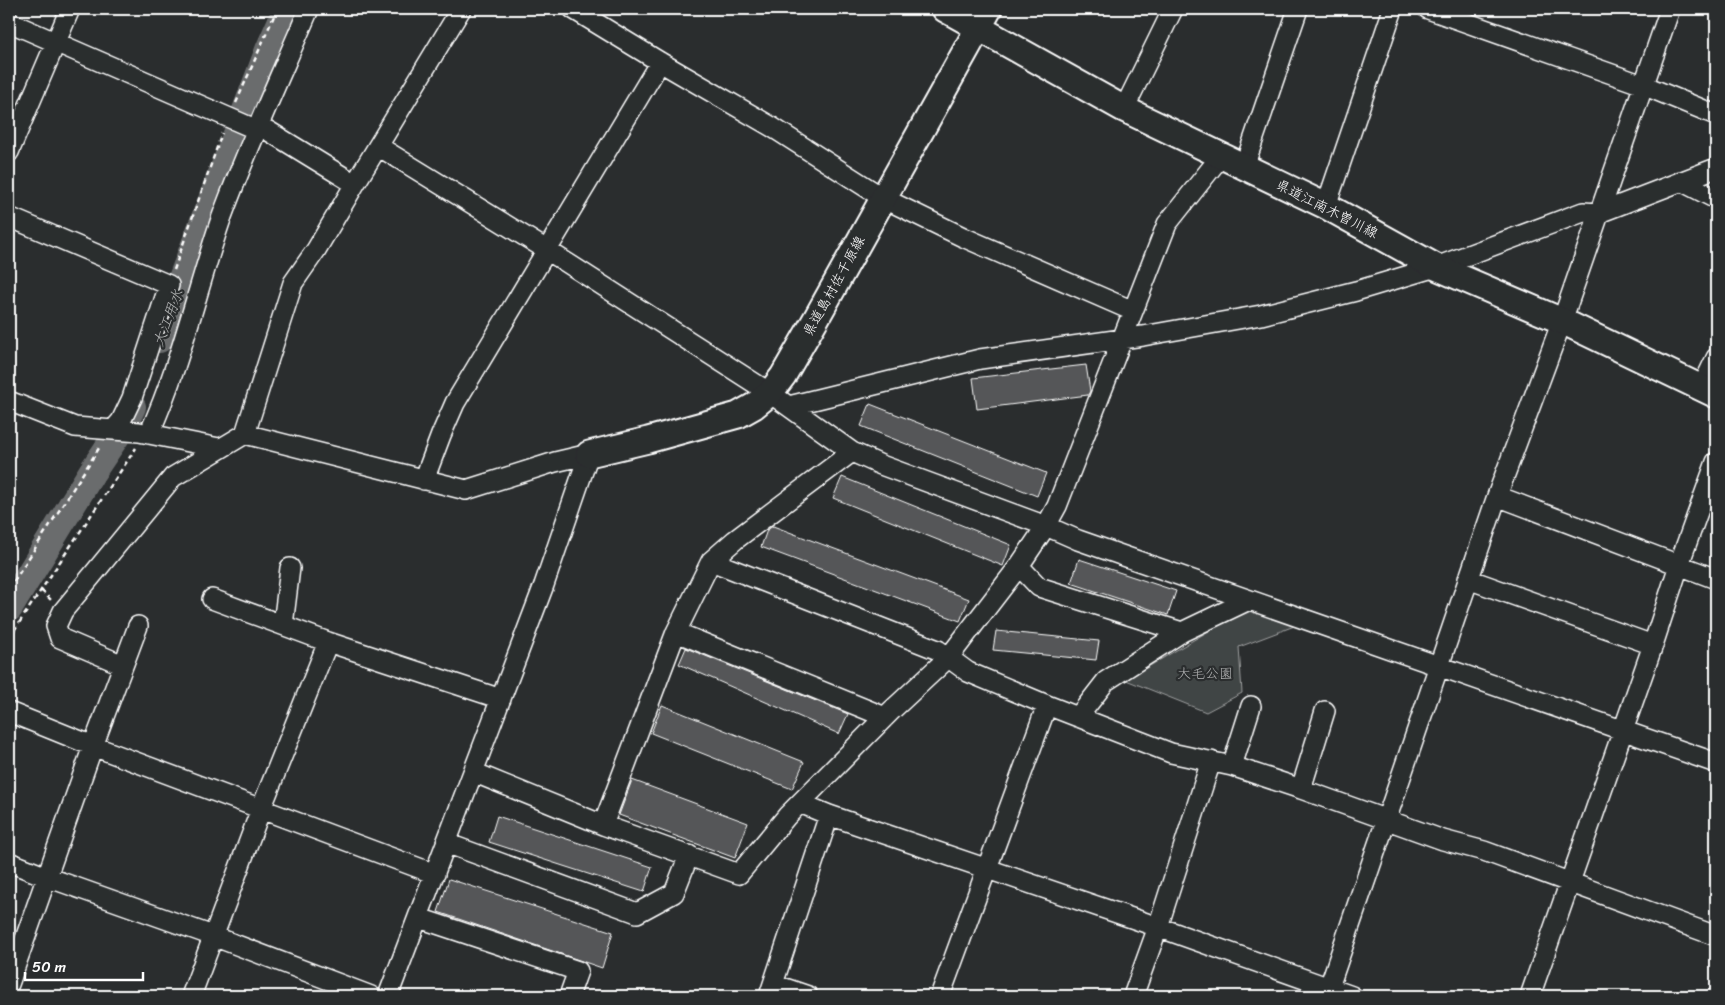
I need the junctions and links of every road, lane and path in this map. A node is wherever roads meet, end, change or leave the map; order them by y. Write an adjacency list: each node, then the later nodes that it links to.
1 (70, 9): 15 (street)
2 (277, 9): 20 (path)
3 (309, 9): 20 (street)
4 (462, 9): 21 (street)
5 (573, 9): 12 (street)
6 (945, 9): 13 (main road, 県道江南木曽川線)
7 (1173, 9): 18 (street)
8 (1298, 9): 24 (street)
9 (1393, 9): 30 (street)
10 (1428, 9): 17 (street)
11 (1670, 9): 17 (street)
12 (598, 15): 16 (street)
13 (983, 18): 18 (main road, 県道江南木曽川線); 28 (main road, 県道島村佐千原線)
14 (9, 22): 15 (street)
15 (56, 42): 20 (street); 22 (street)
16 (660, 62): 28 (street); 33 (street)
17 (1643, 85): 19 (street); 31 (street)
18 (1124, 108): 23 (main road, 県道江南木曽川線)
19 (1716, 115)
20 (242, 122): 27 (street); 35 (path); 44 (street)
21 (378, 146): 27 (street); 33 (street)
22 (9, 152)
23 (1221, 156): 24 (main road, 県道江南木曽川線); 36 (street)
24 (1244, 167): 30 (main road, 県道江南木曽川線)
25 (1716, 168): 26 (street)
26 (1681, 181): 29 (street); 31 (street)
27 (354, 184): 45 (street)
28 (883, 198): 36 (street); 41 (main road, 県道島村佐千原線)
29 (1716, 199)
30 (1326, 206): 34 (main road, 県道江南木曽川線)
31 (1599, 212): 34 (street); 37 (street)
32 (9, 217): 35 (street)
33 (547, 250): 41 (street); 50 (street)
34 (1436, 267): 37 (main road, 県道江南木曽川線); 38 (street)
35 (169, 285): 43 (street)
36 (1133, 311): 38 (street)
37 (1562, 321): 40 (main road, 県道江南木曽川線); 51 (street)
38 (1121, 340): 41 (street); 52 (street)
39 (1716, 358): 40 (street)
40 (1709, 391)
41 (779, 400): 47 (street); 48 (main road, 県道島村佐千原線)
42 (9, 401): 43 (street)
43 (115, 430): 44 (street); 59 (path)
44 (144, 433): 46 (street)
45 (246, 434): 46 (street); 50 (street)
46 (219, 448): 69 (street)
47 (852, 452): 52 (street); 53 (street)
48 (589, 454): 50 (street); 71 (street)
49 (1716, 462): 55 (street)
50 (424, 480)
51 (1497, 496): 55 (street); 57 (street)
52 (1046, 526): 54 (street); 61 (street)
53 (711, 561): 64 (street); 68 (street)
54 (1019, 566): 65 (street); 68 (street)
55 (1678, 566): 58 (street); 67 (street)
56 (290, 568): 62 (street)
57 (1468, 579): 67 (street); 70 (street)
58 (1716, 580)
59 (9, 589)
60 (212, 599): 62 (street)
61 (1249, 600): 65 (street); 70 (street)
62 (283, 624): 66 (street)
63 (138, 626): 69 (street)
64 (676, 632): 76 (street); 89 (street)
65 (1182, 632): 77 (street)
66 (328, 642): 71 (street); 86 (street)
67 (1653, 645): 78 (street)
68 (949, 657): 72 (street); 76 (street)
69 (123, 665): 79 (street)
70 (1439, 665): 78 (street); 88 (street)
71 (501, 700): 83 (street)
72 (1048, 705): 77 (street); 93 (street)
73 (1251, 706): 82 (street)
74 (1325, 711): 84 (street)
75 (9, 712): 79 (street)
76 (886, 717): 85 (street)
77 (1078, 717): 80 (street)
78 (1623, 731): 81 (street); 96 (street)
79 (93, 746): 86 (street); 95 (street)
80 (1211, 761): 82 (street); 98 (street)
81 (1716, 763)
82 (1232, 766): 84 (street)
83 (473, 772): 89 (street); 90 (street)
84 (1301, 789): 88 (street)
85 (800, 804): 87 (street); 91 (street)
86 (261, 809): 94 (street); 99 (street)
87 (829, 815): 93 (street); 102 (street)
88 (1386, 820): 96 (street); 103 (street)
89 (603, 824): 91 (street)
90 (446, 843): 91 (street); 94 (street)
91 (689, 856)
92 (9, 862): 95 (street)
93 (988, 869): 98 (street); 109 (street)
94 (435, 874): 97 (street)
95 (47, 877): 99 (street); 101 (street)
96 (1569, 882): 100 (street); 112 (street)
97 (419, 918): 106 (street); 107 (street)
98 (1158, 927): 103 (street); 110 (street)
99 (213, 936): 104 (street); 105 (street)
100 (1716, 936)
101 (9, 984)
102 (771, 990): 108 (street)
103 (1327, 992): 111 (street)
104 (191, 996)
105 (371, 996)
106 (388, 996)
107 (569, 996)
108 (808, 996)
109 (940, 996)
110 (1133, 996)
111 (1352, 996)
112 (1530, 996)

